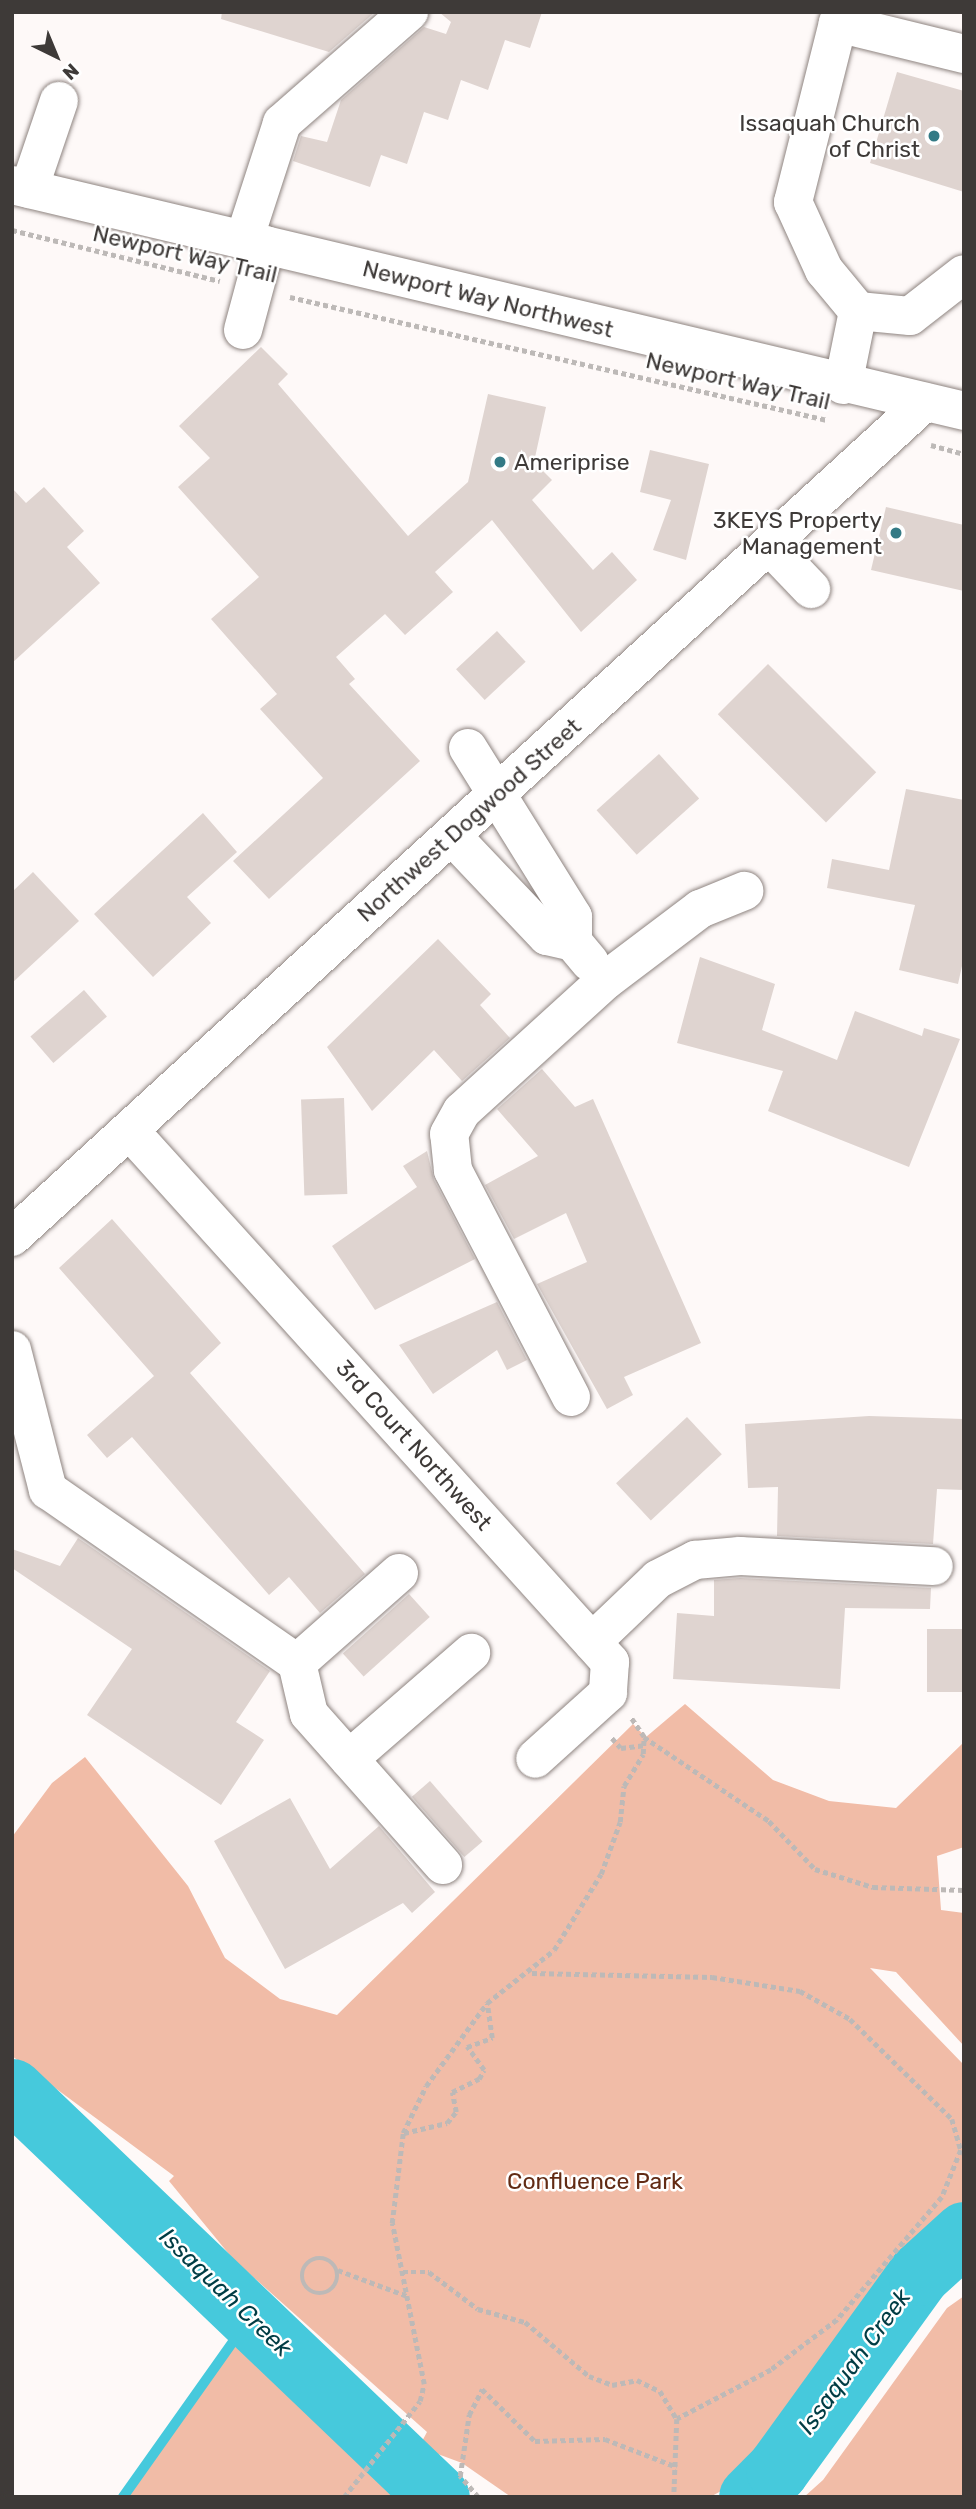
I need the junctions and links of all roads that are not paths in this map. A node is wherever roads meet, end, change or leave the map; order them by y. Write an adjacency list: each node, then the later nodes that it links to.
1 (409, 12): 5 (street)
2 (964, 54): 7 (street)
3 (59, 101): 4 (street)
4 (21, 187): 5 (street, Newport Way Northwest)
5 (255, 243): 8 (street); 9 (street, Newport Way Northwest)
6 (964, 274): 7 (street)
7 (858, 311): 9 (street)
8 (243, 330)
9 (843, 385): 10 (street, Newport Way Northwest)
10 (925, 402): 11 (street, Newport Way Northwest); 12 (street, Northwest Dogwood Street)
11 (964, 411)
12 (769, 545): 13 (street); 15 (street, Northwest Dogwood Street)
13 (811, 589)
14 (468, 748): 15 (street)
15 (498, 795): 16 (street, Northwest Dogwood Street); 18 (street)
16 (452, 836): 18 (street); 20 (street, Northwest Dogwood Street)
17 (744, 891): 19 (street)
18 (573, 942): 19 (street)
19 (606, 980): 23 (street)
20 (130, 1131): 21 (street, Northwest Dogwood Street); 26 (street, 3rd Court Northwest)
21 (12, 1237)
22 (12, 1350): 28 (street)
23 (571, 1397)
24 (934, 1566): 26 (street)
25 (399, 1573): 28 (street)
26 (593, 1642): 30 (street, 3rd Court Northwest)
27 (471, 1653): 29 (street)
28 (297, 1662): 29 (street)
29 (349, 1759): 31 (street)
30 (535, 1759)
31 (443, 1865)

